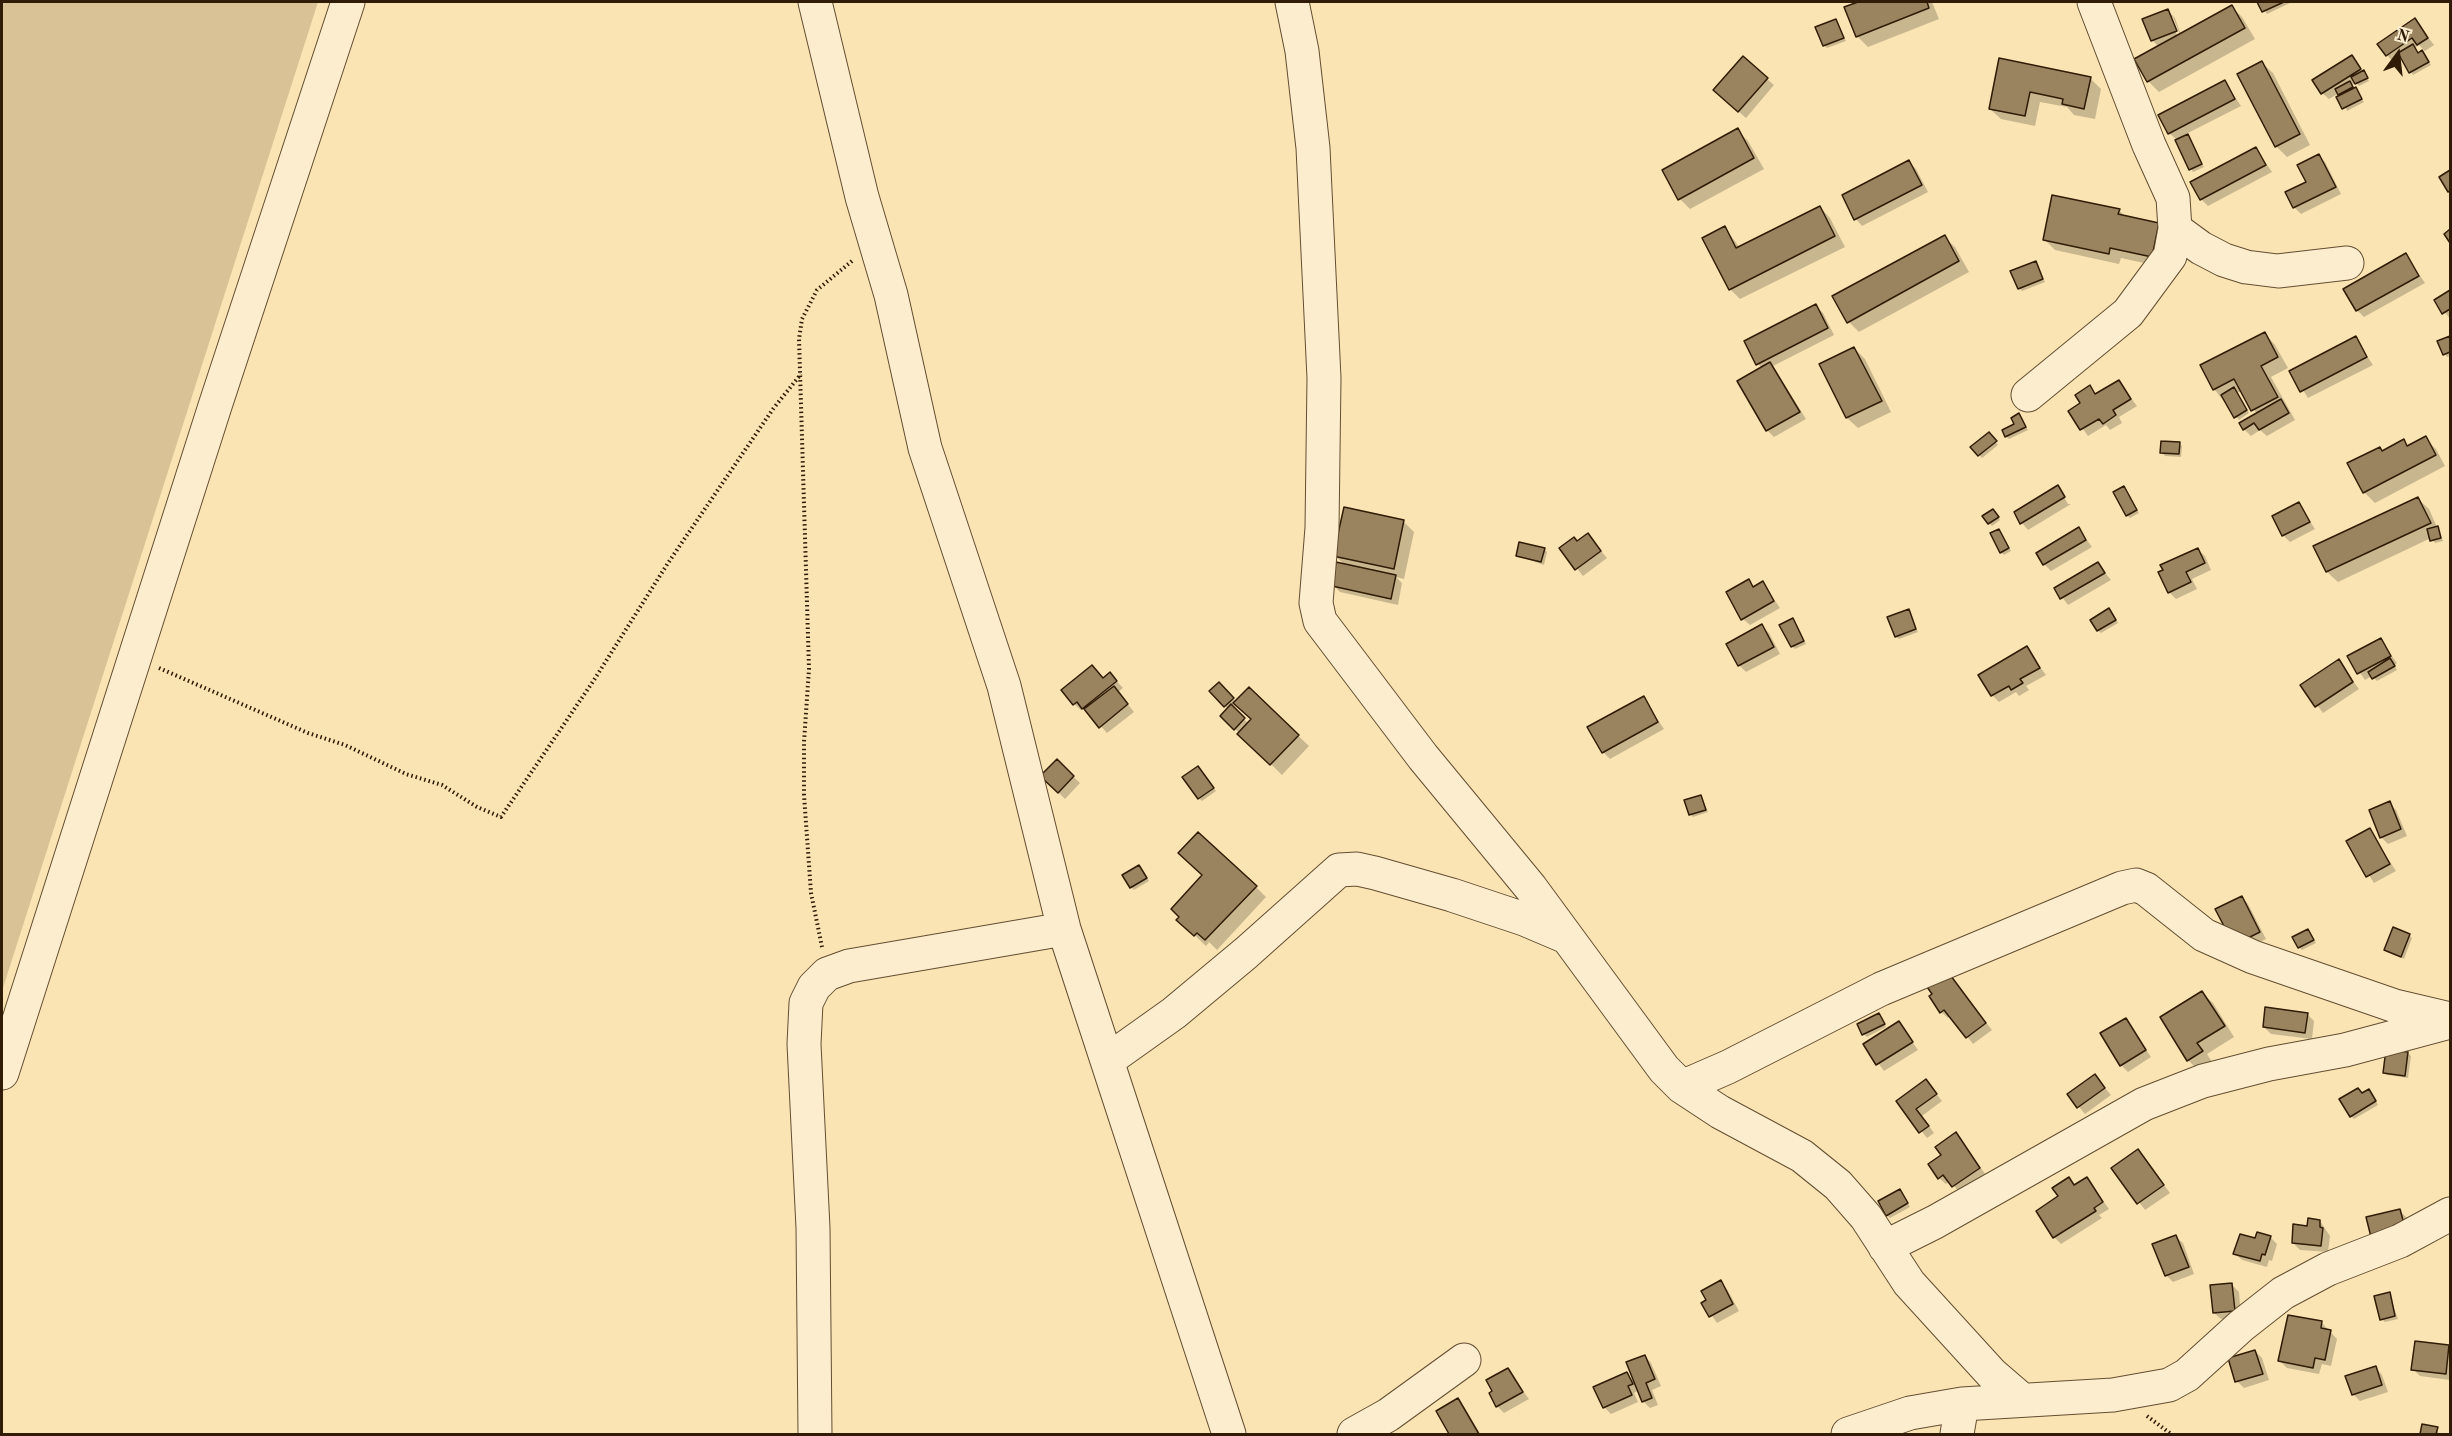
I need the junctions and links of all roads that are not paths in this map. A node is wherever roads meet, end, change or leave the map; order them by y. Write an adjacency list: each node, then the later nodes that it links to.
1 (348, 2): 12 (street)
2 (815, 2): 8 (street)
3 (1292, 2): 9 (street)
4 (2094, 2): 5 (street)
5 (2175, 229): 6 (street); 7 (street)
6 (2347, 263)
7 (2028, 396)
8 (1064, 929): 11 (street); 19 (street)
9 (1564, 936): 11 (street); 13 (street)
10 (2451, 1021): 13 (street); 15 (street)
11 (1108, 1060): 20 (street)
12 (2, 1073)
13 (1682, 1087): 15 (street)
14 (2451, 1214): 17 (street)
15 (1885, 1247): 17 (street)
16 (1464, 1360): 21 (street)
17 (2021, 1399): 18 (street)
18 (1959, 1419): 22 (street)
19 (814, 1434)
20 (1229, 1434)
21 (1354, 1434)
22 (1848, 1434)

